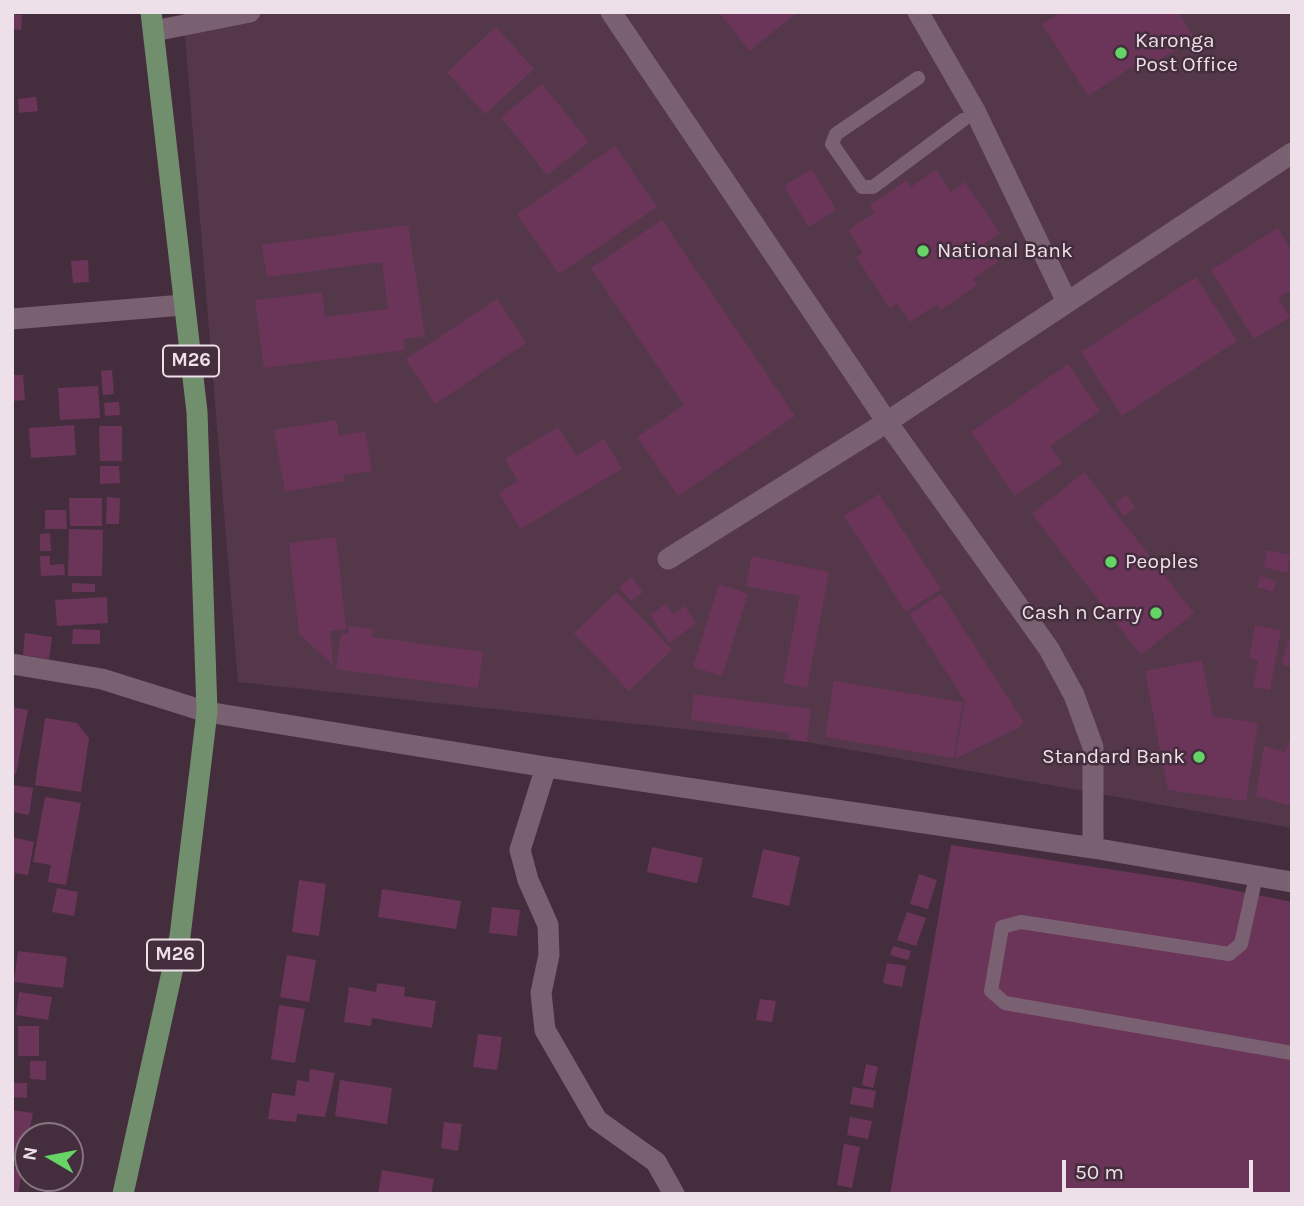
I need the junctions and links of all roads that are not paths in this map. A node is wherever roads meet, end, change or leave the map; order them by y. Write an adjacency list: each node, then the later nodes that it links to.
1 (250, 12): 4 (street)
2 (611, 12): 11 (street)
3 (918, 12): 8 (street)
4 (152, 22): 9 (main road, M26)
5 (918, 78): 6 (lane)
6 (963, 120)
7 (1292, 153): 8 (street)
8 (1066, 300): 11 (street)
9 (183, 305): 10 (street); 14 (main road, M26)
10 (12, 319)
11 (887, 422): 12 (street); 16 (street)
12 (668, 559)
13 (12, 664): 14 (street)
14 (207, 712): 15 (street); 20 (main road, M26)
15 (546, 767): 16 (street); 21 (street)
16 (1093, 848): 17 (street)
17 (1256, 876): 18 (street); 19 (lane)
18 (1292, 882)
19 (1292, 1053)
20 (123, 1194)
21 (674, 1194)

